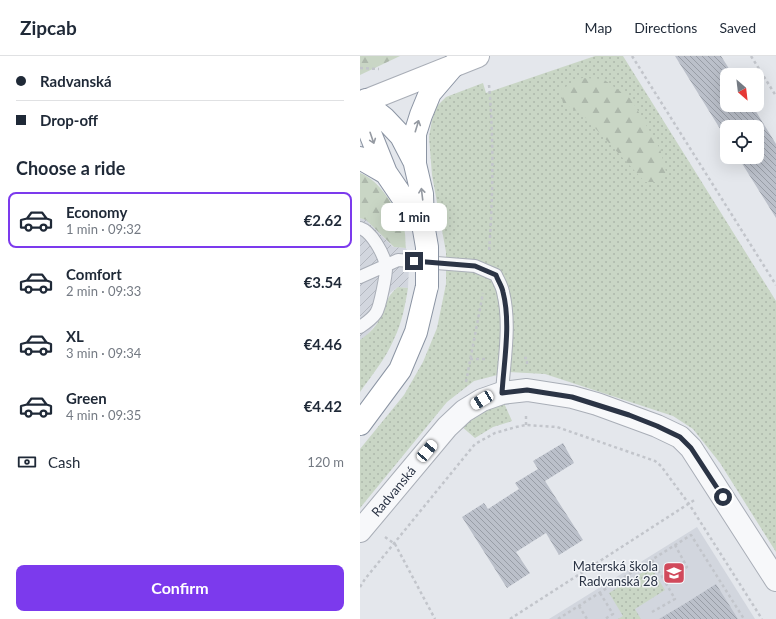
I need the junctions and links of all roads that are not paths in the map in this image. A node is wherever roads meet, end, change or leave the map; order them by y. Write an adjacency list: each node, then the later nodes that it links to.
1 (478, 56): 2 (main road)
2 (454, 65): 3 (main road); 5 (main road, one-way to 2)
3 (363, 102): 5 (main road); 6 (main road, one-way to 6)
4 (360, 158): 6 (main road)
5 (415, 164): 7 (main road, one-way to 5)
6 (386, 173): 7 (main road)
7 (423, 224): 13 (main road, bridge)
8 (360, 228): 9 (lane)
9 (386, 266): 10 (lane); 11 (lane); 12 (lane)
10 (360, 277)
11 (360, 327)
12 (502, 393): 14 (street, Radvanská); 15 (street, Radvanská)
13 (360, 424)
14 (360, 531)
15 (776, 580)

